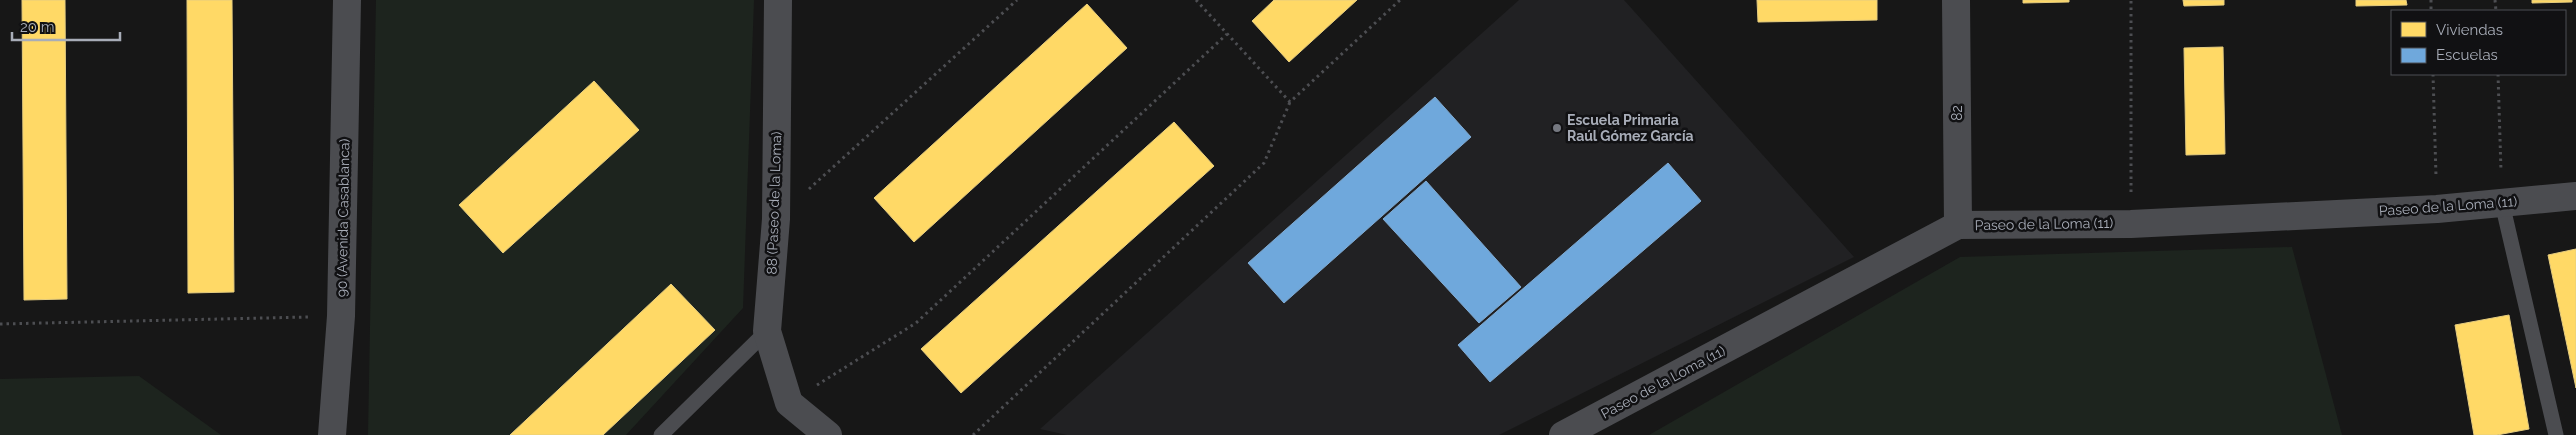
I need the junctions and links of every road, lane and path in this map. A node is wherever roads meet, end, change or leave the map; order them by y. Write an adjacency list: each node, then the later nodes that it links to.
1 (347, 0): 18 (street, 90 (Avenida Casablanca))
2 (778, 0): 15 (street, 88 (Paseo de la Loma))
3 (1018, 0): 15 (path)
4 (1196, 0): 8 (path)
5 (1400, 0): 11 (path)
6 (1956, 0): 17 (street, 82)
7 (2131, 0): 16 (path)
8 (1227, 34): 11 (path); 21 (path)
9 (2433, 75): 14 (path)
10 (2498, 75): 13 (path)
11 (1290, 102): 25 (path)
12 (2576, 196): 13 (street, Paseo de la Loma (11))
13 (2502, 203): 14 (street, Paseo de la Loma (11)); 27 (lane)
14 (2436, 209): 16 (street, Paseo de la Loma (11))
15 (776, 219): 20 (street, 88 (Paseo de la Loma))
16 (2131, 224): 17 (street, Paseo de la Loma (11))
17 (1958, 225): 26 (street, Paseo de la Loma (11))
18 (341, 316): 19 (path); 22 (street, 90 (Avenida Casablanca))
19 (0, 324)
20 (767, 331): 21 (street, 88 (Paseo de la Loma)); 23 (lane)
21 (789, 403): 24 (street)
22 (332, 435)
23 (661, 435)
24 (828, 435)
25 (973, 435)
26 (1563, 435)
27 (2556, 435)

